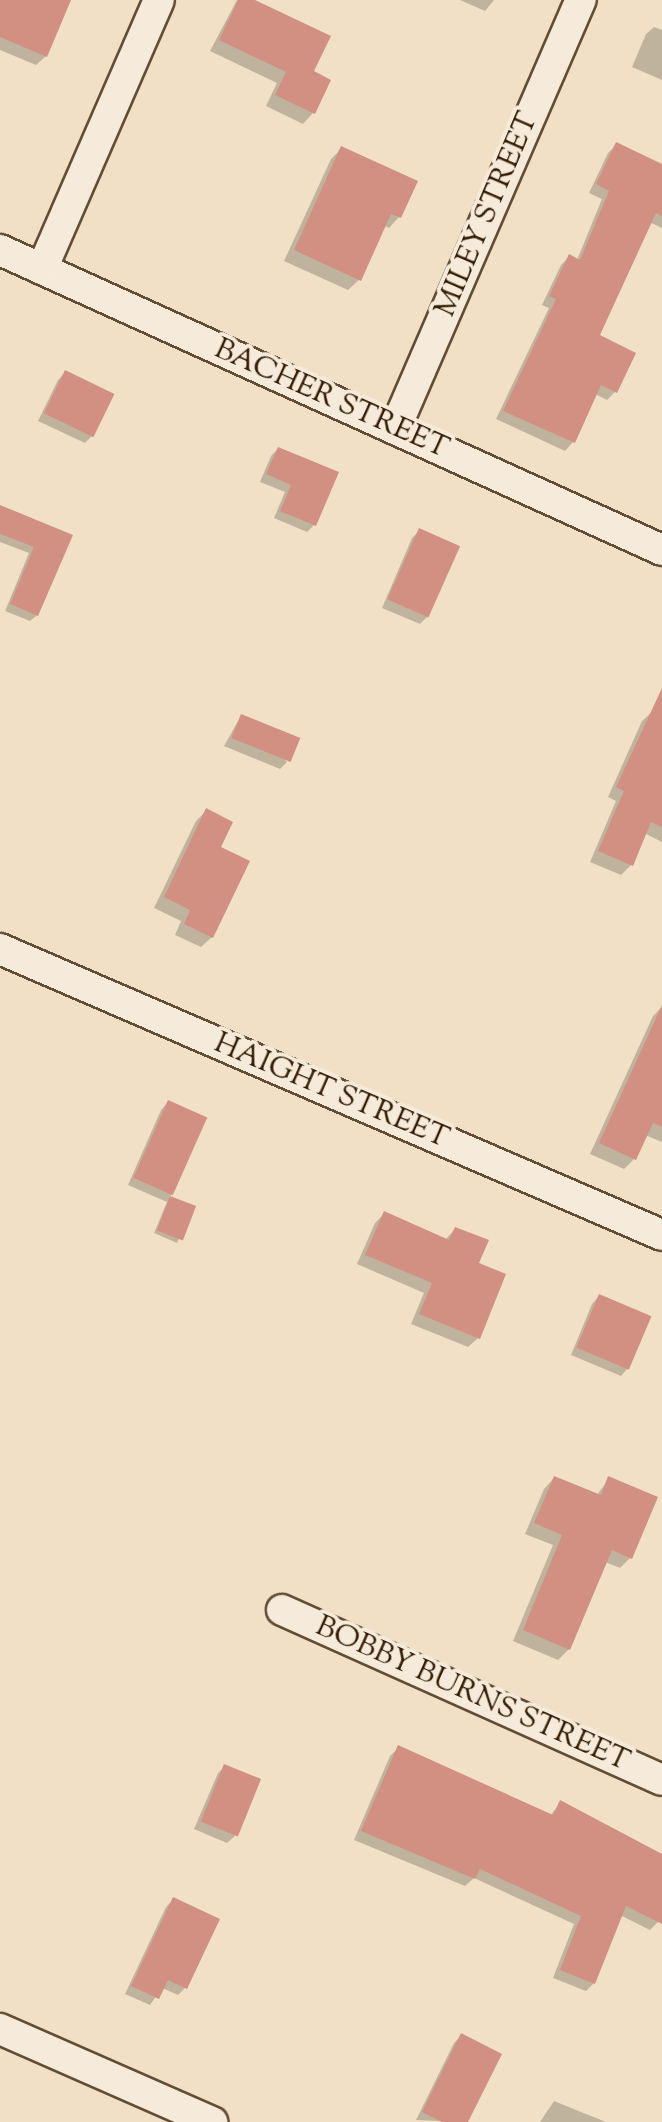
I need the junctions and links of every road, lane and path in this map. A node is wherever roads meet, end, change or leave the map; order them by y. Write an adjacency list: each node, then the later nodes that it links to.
1 (159, 0): 4 (street)
2 (581, 0): 5 (street, MILEY STREET)
3 (0, 250): 4 (street, BACHER STREET)
4 (42, 269): 5 (street, BACHER STREET)
5 (395, 429): 6 (street, BACHER STREET)
6 (662, 550)
7 (0, 949): 8 (street, HAIGHT STREET)
8 (662, 1235)
9 (282, 1610): 10 (street, BOBBY BURNS STREET)
10 (662, 1780)
11 (0, 2029): 12 (street)
12 (212, 2122)

